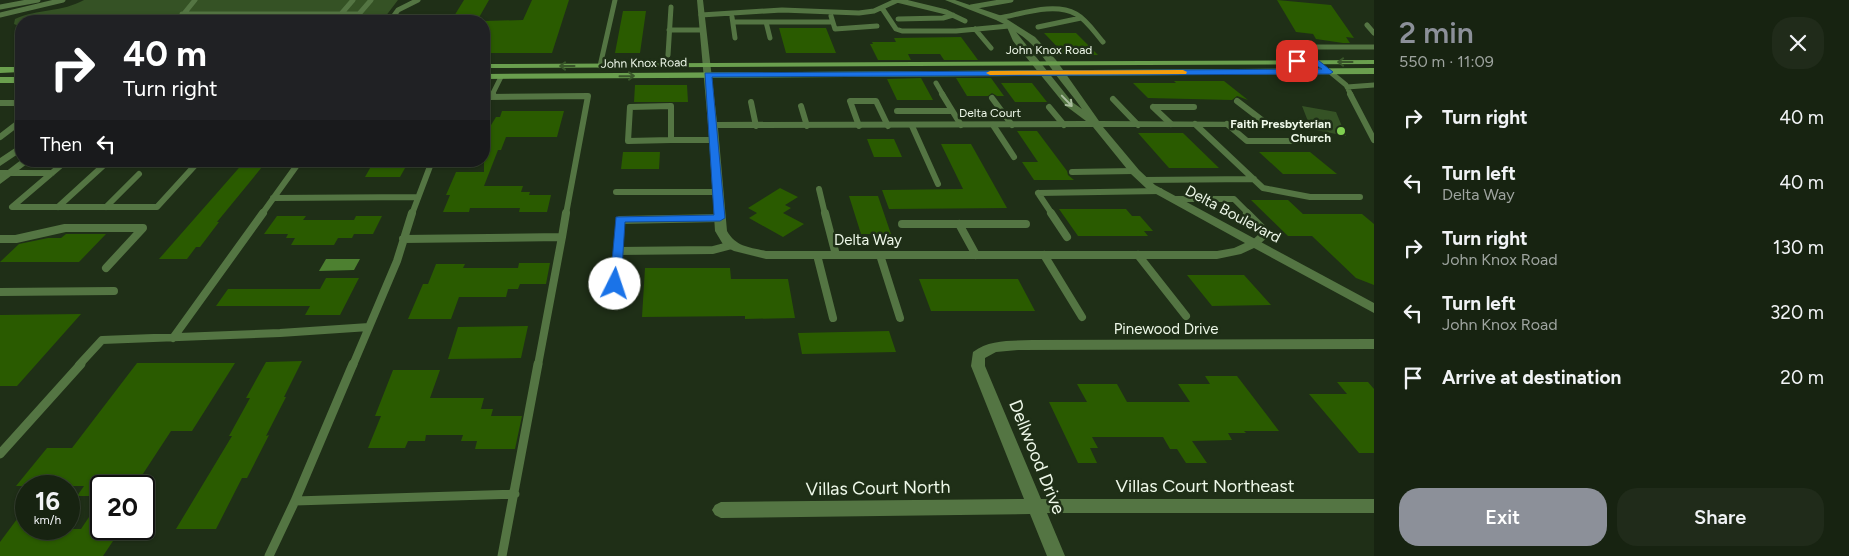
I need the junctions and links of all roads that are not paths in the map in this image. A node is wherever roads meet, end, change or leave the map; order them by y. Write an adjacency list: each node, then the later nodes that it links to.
1 (38, 0): 12 (lane)
2 (63, 0): 20 (lane)
3 (195, 0): 18 (lane)
4 (353, 0): 19 (lane)
5 (371, 0): 19 (lane)
6 (418, 0): 21 (lane)
7 (615, 0): 51 (lane)
8 (700, 0): 22 (street)
9 (897, 0): 15 (lane); 23 (lane)
10 (948, 0): 14 (street, Delta Boulevard)
11 (1011, 0): 14 (lane)
12 (0, 7)
13 (671, 7): 36 (lane)
14 (971, 7): 24 (street, Delta Boulevard)
15 (882, 8): 17 (lane); 35 (lane)
16 (731, 12): 17 (lane); 22 (lane); 27 (lane)
17 (830, 13): 29 (lane)
18 (182, 14): 19 (lane)
19 (341, 14)
20 (0, 15)
21 (394, 15)
22 (701, 15): 37 (street)
23 (953, 15): 26 (lane); 30 (lane)
24 (999, 18): 25 (lane); 33 (street, Delta Boulevard)
25 (1080, 18): 34 (lane); 41 (lane)
26 (898, 19)
27 (732, 22): 28 (lane); 39 (lane)
28 (766, 22): 29 (lane); 40 (lane)
29 (831, 22): 32 (lane)
30 (965, 22)
31 (1367, 25): 38 (lane)
32 (877, 26)
33 (1009, 26): 35 (lane); 47 (street, Delta Boulevard); 48 (street, Delta Boulevard)
34 (1038, 27)
35 (975, 29): 44 (lane)
36 (669, 30): 37 (lane); 45 (lane)
37 (702, 30): 54 (street)
38 (1374, 33)
39 (735, 38)
40 (770, 38)
41 (1103, 42)
42 (1315, 47): 43 (lane)
43 (1374, 47)
44 (991, 48)
45 (668, 55)
46 (1316, 61): 48 (main road, John Knox Road); 49 (main road, John Knox Road, one-way to 46); 58 (main road)
47 (1036, 62): 48 (main road, John Knox Road); 54 (main road, John Knox Road); 56 (street, Delta Boulevard)
48 (1053, 62): 57 (street, Delta Boulevard)
49 (1374, 62)
50 (490, 66): 51 (main road, John Knox Road, one-way to 50)
51 (600, 66): 54 (main road, John Knox Road)
52 (0, 70): 53 (main road)
53 (15, 70)
54 (707, 70): 56 (main road, John Knox Road); 59 (main road, John Knox Road, one-way to 54); 89 (street)
55 (1374, 71): 58 (main road, John Knox Road)
56 (1042, 72): 57 (main road, John Knox Road); 88 (street, Delta Boulevard, one-way to 88)
57 (1058, 72): 58 (main road, John Knox Road); 88 (street, Delta Boulevard)
58 (1330, 72): 65 (lane)
59 (502, 77): 60 (main road, John Knox Road); 66 (lane)
60 (490, 78)
61 (0, 80): 62 (main road)
62 (15, 80)
63 (936, 83): 78 (lane)
64 (1374, 85): 65 (lane)
65 (1347, 87): 98 (lane)
66 (490, 93)
67 (490, 96): 132 (lane)
68 (992, 98): 86 (lane)
69 (1113, 99): 79 (lane)
70 (1238, 100): 83 (lane)
71 (751, 102): 90 (lane)
72 (0, 103): 73 (lane)
73 (15, 103)
74 (801, 106): 91 (lane)
75 (1049, 107): 87 (lane)
76 (1194, 107): 80 (lane)
77 (897, 111): 78 (lane)
78 (952, 111): 95 (lane)
79 (1138, 124): 80 (street, Delta Court); 88 (street, Delta Court)
80 (1171, 124): 81 (street, Delta Court)
81 (1195, 124): 82 (street, Delta Court); 114 (lane)
82 (1227, 124): 83 (street, Delta Court); 100 (lane)
83 (1267, 124)
84 (15, 125): 96 (lane)
85 (993, 125): 86 (street, Delta Court); 95 (street, Delta Court); 102 (lane)
86 (1012, 125): 87 (street, Delta Court)
87 (1064, 125): 88 (street, Delta Court)
88 (1096, 125): 109 (street, Delta Boulevard)
89 (714, 126): 90 (street, Delta Court); 97 (street)
90 (756, 126): 91 (street, Delta Court)
91 (807, 126): 92 (street, Delta Court)
92 (859, 126): 93 (street, Delta Court); 93 (lane)
93 (888, 126): 94 (street, Delta Court)
94 (912, 126): 95 (street, Delta Court); 117 (lane)
95 (961, 126)
96 (0, 136)
97 (714, 140): 99 (lane); 121 (street)
98 (1374, 140)
99 (671, 141): 99 (lane)
100 (1293, 141)
101 (15, 152): 103 (street)
102 (1014, 157)
103 (0, 163)
104 (59, 167): 112 (lane)
105 (102, 167): 126 (lane)
106 (193, 167): 127 (lane)
107 (296, 167): 124 (lane)
108 (430, 167): 123 (lane)
109 (1134, 171): 110 (lane); 115 (street, Delta Boulevard)
110 (1072, 172)
111 (5, 173): 112 (lane); 116 (street)
112 (52, 173): 126 (lane)
113 (139, 174): 127 (lane)
114 (1254, 179): 115 (lane); 122 (lane)
115 (1144, 180): 119 (street, Delta Boulevard)
116 (0, 181)
117 (938, 184)
118 (820, 188): 140 (lane)
119 (1160, 191): 125 (street, Delta Boulevard); 133 (lane)
120 (616, 192): 121 (lane)
121 (717, 192): 128 (street)
122 (1360, 196)
123 (418, 197): 124 (lane); 135 (lane)
124 (273, 198): 155 (lane)
125 (1174, 199): 136 (street, Delta Boulevard); 136 (lane)
126 (58, 207): 127 (lane)
127 (106, 207)
128 (720, 218): 137 (street); 138 (lane)
129 (902, 224): 130 (lane)
130 (959, 224): 131 (lane); 142 (lane)
131 (1026, 224)
132 (562, 237): 135 (lane); 159 (lane)
133 (1067, 237)
134 (0, 239): 145 (lane)
135 (403, 239): 154 (lane)
136 (1255, 243): 144 (street, Delta Way); 149 (street, Delta Boulevard)
137 (732, 245): 138 (lane); 139 (street, Delta Way)
138 (618, 251): 146 (lane)
139 (817, 255): 140 (street, Delta Way); 152 (lane)
140 (836, 255): 141 (street, Delta Way)
141 (880, 255): 142 (street, Delta Way); 153 (lane)
142 (976, 255): 143 (street, Delta Way)
143 (1044, 255): 144 (street, Delta Way); 151 (lane)
144 (1138, 255): 150 (lane)
145 (106, 268)
146 (615, 284)
147 (114, 291): 148 (lane)
148 (0, 292)
149 (1374, 309)
150 (1186, 316)
151 (1082, 317)
152 (833, 318)
153 (900, 318)
154 (369, 327): 155 (lane); 160 (lane)
155 (172, 338): 158 (lane)
156 (1374, 344): 157 (street, Pinewood Drive)
157 (980, 372): 161 (street, Dellwood Drive)
158 (0, 454)
159 (515, 494): 160 (lane); 165 (lane)
160 (295, 500): 164 (lane)
161 (1036, 506): 162 (street, Villas Court Northeast); 163 (street, Villas Court North); 166 (street, Dellwood Drive)
162 (1374, 506)
163 (721, 510)
164 (268, 556)
165 (502, 556)
166 (1056, 556)

